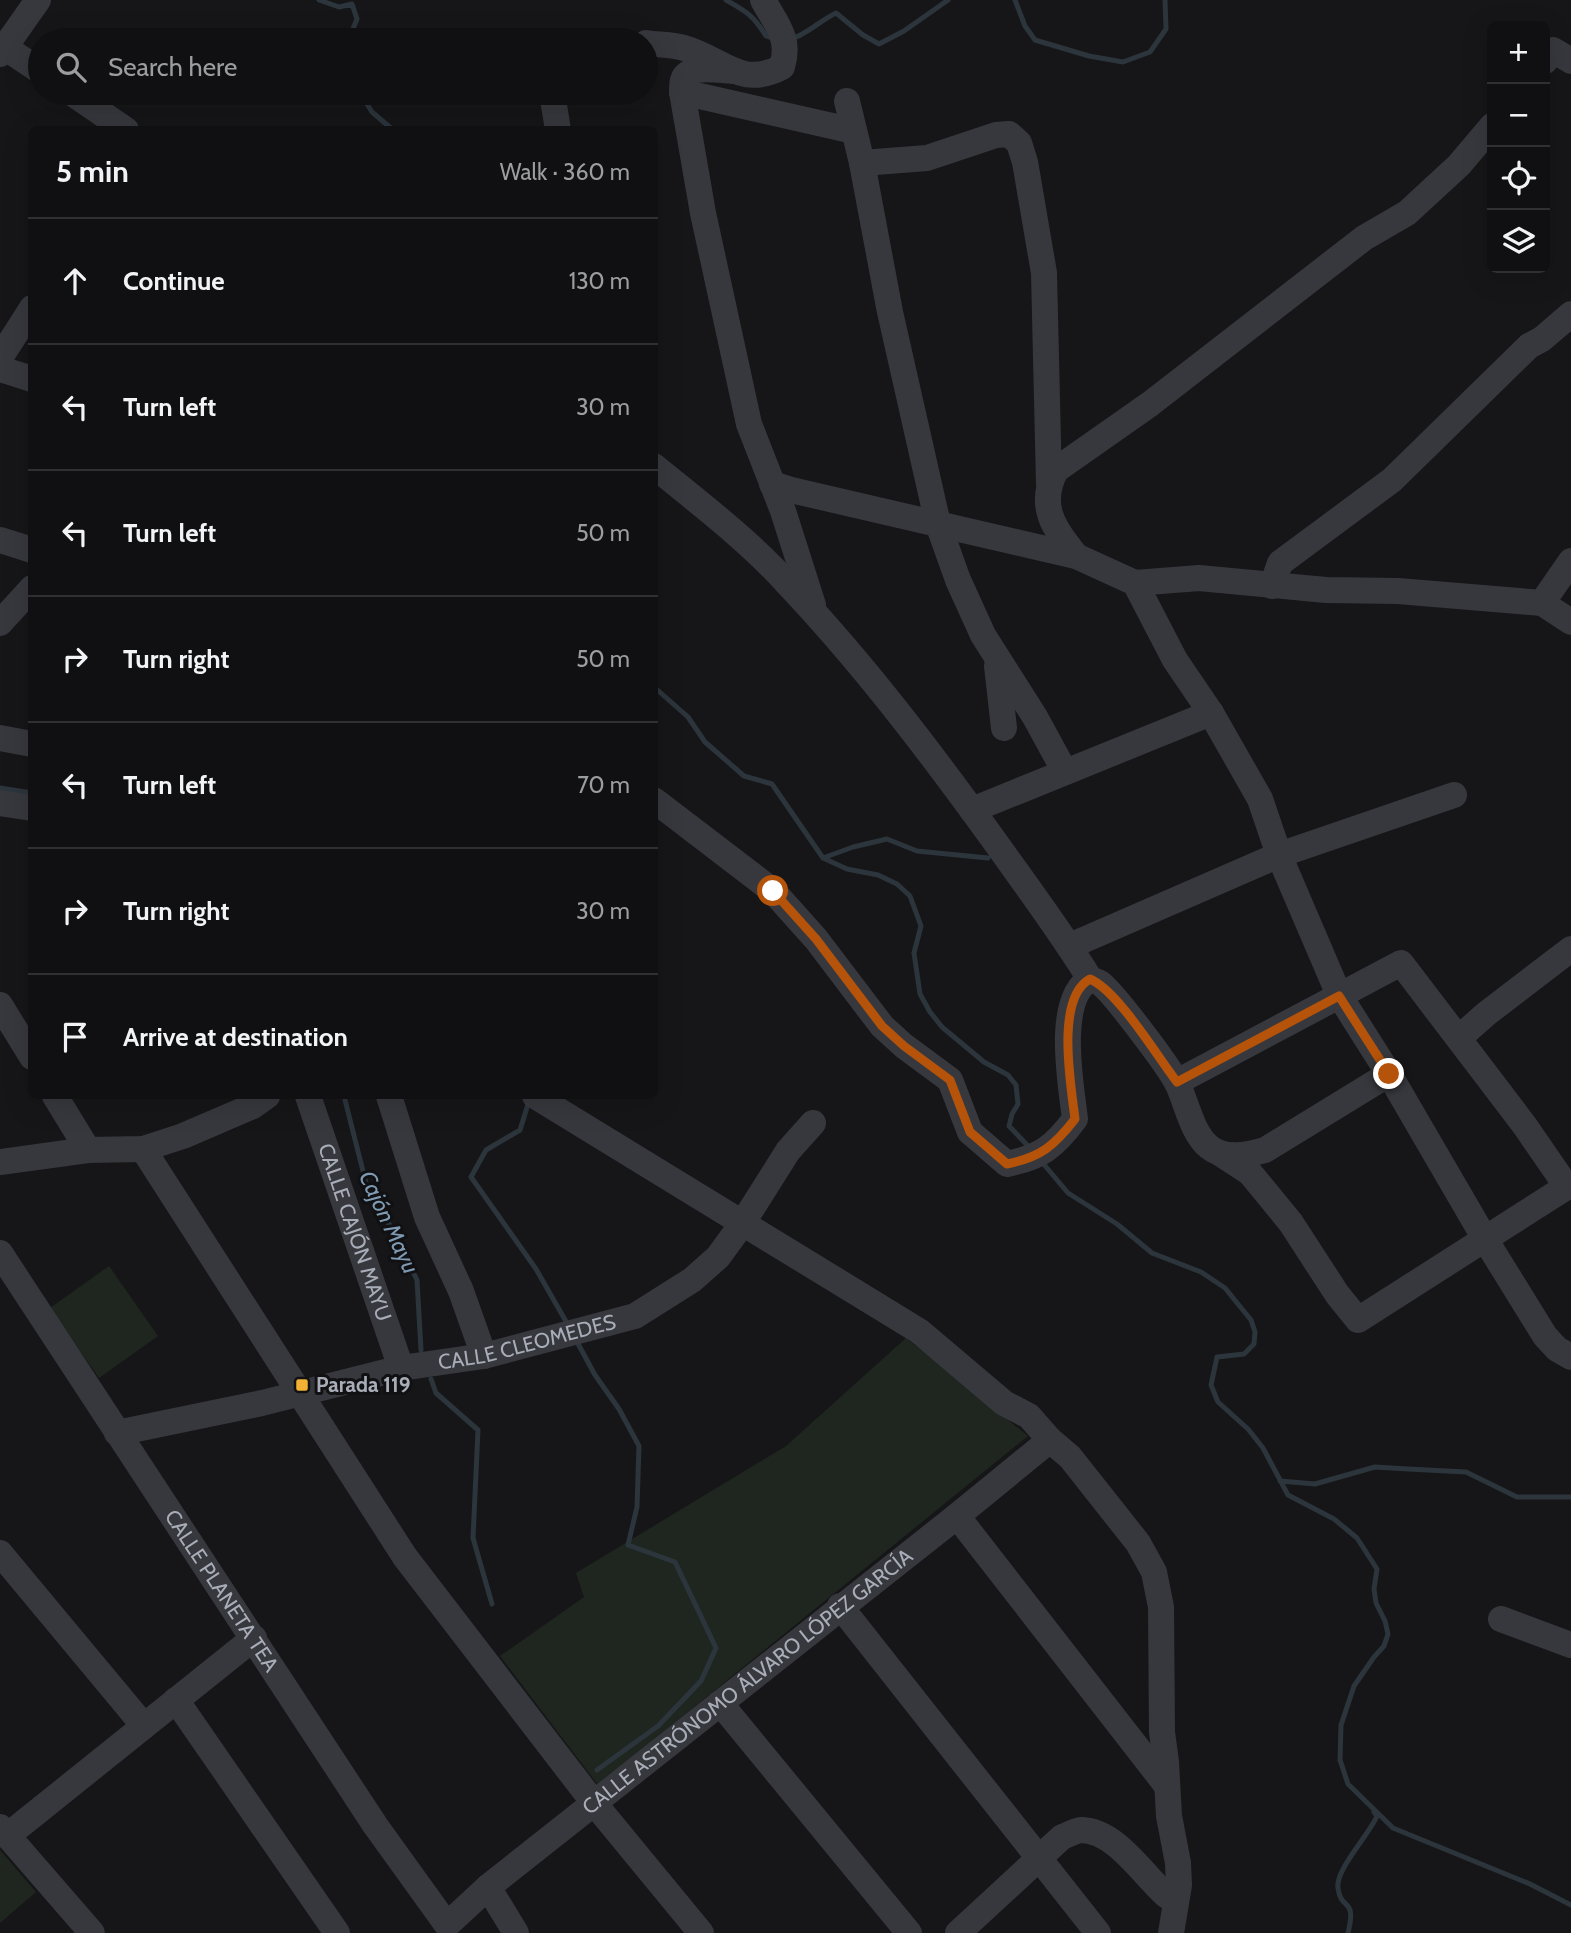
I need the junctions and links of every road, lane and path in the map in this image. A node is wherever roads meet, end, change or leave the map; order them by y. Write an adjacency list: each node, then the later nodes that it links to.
1 (38, 0): 4 (street)
2 (762, 0): 8 (street)
3 (658, 44): 8 (street)
4 (2, 48): 7 (street)
5 (1550, 54): 6 (street)
6 (1571, 61)
7 (28, 64)
8 (735, 71): 9 (street)
9 (682, 92): 15 (street); 24 (street)
10 (847, 101): 15 (street)
11 (90, 105): 13 (street)
12 (554, 105): 14 (street)
13 (120, 126)
14 (557, 126)
15 (854, 131): 17 (street)
16 (1487, 132): 25 (street)
17 (862, 163): 25 (street); 27 (street)
18 (28, 314): 20 (street)
19 (1571, 314): 34 (street)
20 (0, 358)
21 (0, 369): 22 (street)
22 (28, 378)
23 (658, 469): 37 (street)
24 (772, 484): 26 (street); 28 (street)
25 (1049, 484): 31 (street)
26 (817, 496): 27 (street); 28 (street)
27 (938, 524): 31 (street); 40 (street)
28 (789, 533): 37 (street)
29 (0, 540): 30 (street)
30 (28, 549)
31 (1076, 556): 33 (street)
32 (1571, 561): 36 (street)
33 (1135, 583): 34 (street); 41 (street)
34 (1272, 586): 36 (street)
35 (28, 592): 39 (street)
36 (1542, 603): 38 (street)
37 (818, 617): 50 (street)
38 (1571, 622)
39 (0, 623)
40 (996, 657): 42 (street); 45 (street)
41 (1211, 713): 45 (street); 51 (street)
42 (1004, 728)
43 (0, 738): 44 (street)
44 (28, 743)
45 (1065, 772): 50 (street)
46 (1454, 795): 51 (street)
47 (0, 803): 49 (street)
48 (658, 803): 54 (street)
49 (28, 807)
50 (972, 810): 52 (street)
51 (1279, 855): 52 (street); 55 (street)
52 (1070, 946): 54 (street)
53 (1571, 949): 57 (street)
54 (1090, 979): 60 (street)
55 (1339, 996): 57 (street); 59 (street); 60 (street)
56 (0, 1005): 58 (street)
57 (1459, 1038): 71 (street)
58 (28, 1050)
59 (1389, 1074): 69 (street); 73 (street)
60 (1177, 1082): 69 (street)
61 (57, 1099): 68 (street)
62 (262, 1099): 67 (street)
63 (309, 1099): 77 (street, CALLE CAJÓN MAYU)
64 (390, 1099): 75 (street)
65 (540, 1099): 72 (street)
66 (813, 1123): 72 (street, CALLE CLEOMEDES)
67 (143, 1149): 68 (street); 78 (street)
68 (88, 1150): 70 (street)
69 (1222, 1154): 73 (street)
70 (0, 1161)
71 (1569, 1185): 73 (street)
72 (742, 1224): 75 (street, CALLE CLEOMEDES); 80 (street)
73 (1485, 1239): 76 (street)
74 (0, 1253): 79 (street, CALLE PLANETA TEA)
75 (484, 1356): 77 (street, CALLE CLEOMEDES)
76 (1571, 1357)
77 (401, 1368): 78 (street, CALLE CLEOMEDES)
78 (299, 1393): 79 (street, CALLE CLEOMEDES); 91 (street)
79 (117, 1433): 85 (street, CALLE PLANETA TEA)
80 (1050, 1440): 81 (street, CALLE ASTRÓNOMO ÁLVARO LÓPEZ GARCÍA); 90 (street)
81 (957, 1516): 83 (street, CALLE ASTRÓNOMO ÁLVARO LÓPEZ GARCÍA); 90 (street)
82 (0, 1553): 89 (street)
83 (840, 1606): 88 (street, CALLE ASTRÓNOMO ÁLVARO LÓPEZ GARCÍA); 93 (street)
84 (1501, 1619): 86 (street)
85 (254, 1638): 87 (street); 96 (street, CALLE PLANETA TEA)
86 (1571, 1645)
87 (176, 1700): 89 (street); 98 (street)
88 (720, 1703): 91 (street, CALLE ASTRÓNOMO ÁLVARO LÓPEZ GARCÍA); 101 (street)
89 (144, 1726): 92 (street)
90 (1167, 1786): 95 (street)
91 (594, 1803): 94 (street, CALLE ASTRÓNOMO ÁLVARO LÓPEZ GARCÍA); 100 (street)
92 (4, 1832): 97 (street)
93 (1039, 1858): 95 (street); 102 (street); 103 (street)
94 (488, 1887): 96 (street, CALLE ASTRÓNOMO ÁLVARO LÓPEZ GARCÍA); 99 (street)
95 (1177, 1895): 104 (street)
96 (447, 1925)
97 (92, 1933)
98 (337, 1933)
99 (516, 1933)
100 (701, 1933)
101 (909, 1933)
102 (958, 1933)
103 (1098, 1933)
104 (1171, 1933)

